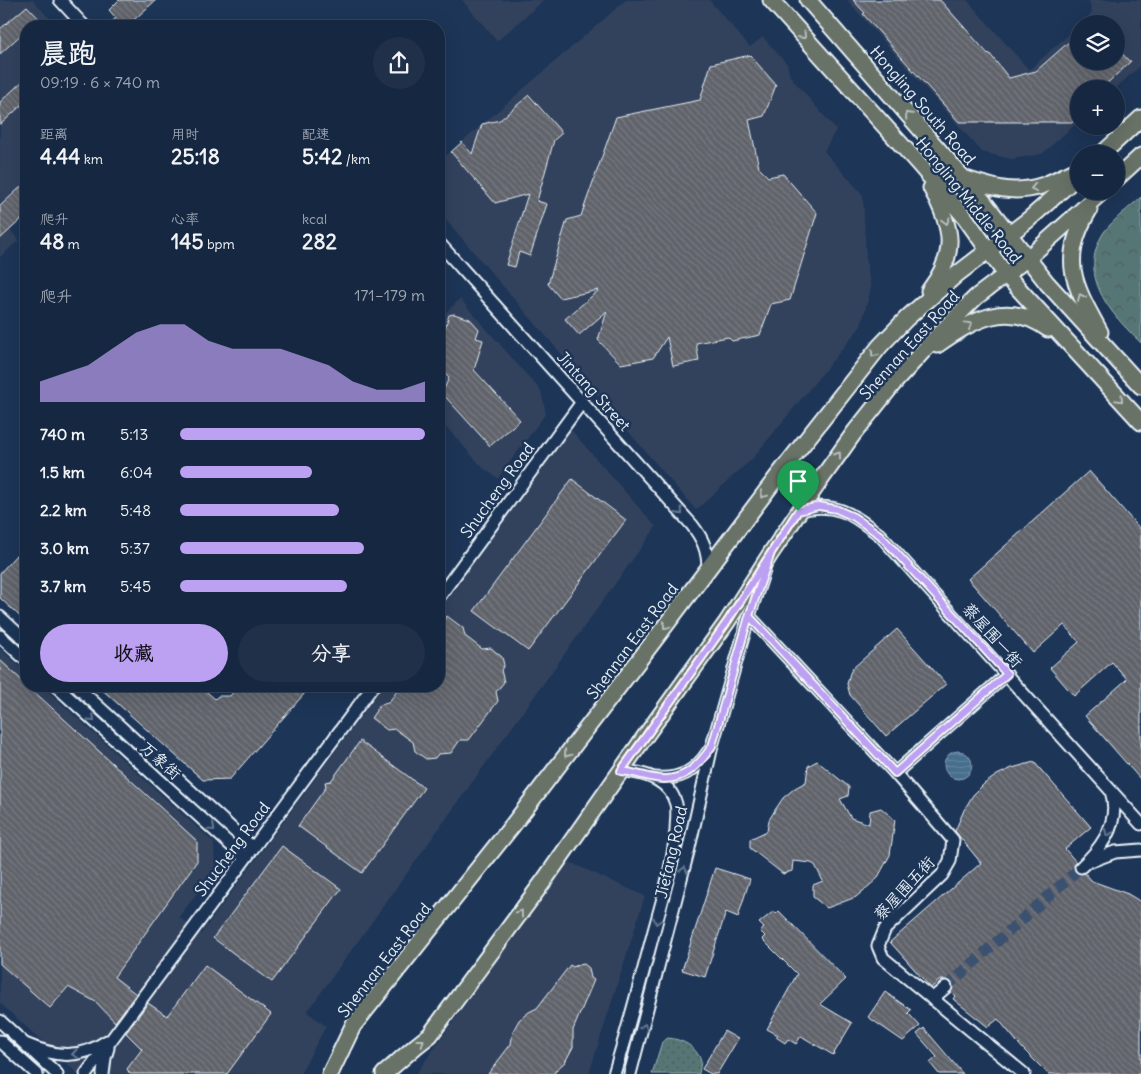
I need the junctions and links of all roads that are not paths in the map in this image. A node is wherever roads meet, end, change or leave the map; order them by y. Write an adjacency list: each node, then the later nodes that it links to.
1 (60, 0): 4 (street)
2 (771, 0): 8 (main road, Hongling Middle Road, one-way to 8)
3 (808, 0): 11 (main road, Hongling South Road, one-way to 3)
4 (78, 20)
5 (1141, 118): 6 (main road)
6 (1112, 145)
7 (1141, 156): 9 (main road)
8 (917, 162): 17 (main road, Hongling Middle Road); 20 (main road, one-way to 20)
9 (1125, 171)
10 (1070, 174): 11 (main road, one-way to 11)
11 (963, 178): 15 (main road, Hongling South Road)
12 (1070, 183): 15 (main road, Shennan East Road)
13 (1093, 200): 18 (main road, Shennan East Road)
14 (1096, 200): 21 (main road, one-way to 14)
15 (1010, 234): 17 (main road, Shennan East Road); 18 (main road, Hongling Middle Road)
16 (445, 250): 25 (street, Jintang Street)
17 (988, 251): 19 (main road, Hongling Middle Road); 20 (main road, Shennan East Road)
18 (1029, 257): 19 (main road, Shennan East Road); 21 (main road, Hongling Middle Road)
19 (1006, 274): 22 (main road, Shennan East Road); 23 (main road, Hongling Middle Road)
20 (907, 318): 29 (main road, Shennan East Road, one-way to 29)
21 (1113, 355): 24 (main road, Hongling Middle Road)
22 (914, 361): 23 (main road, one-way to 23); 27 (main road, Shennan East Road, one-way to 22)
23 (1098, 376): 26 (main road, Hongling Middle Road, one-way to 26)
24 (1141, 386)
25 (582, 402): 29 (street, Jintang Street, one-way to 29); 30 (street, Shucheng Road)
26 (1141, 422)
27 (798, 511): 28 (main road, Shennan East Road); 36 (street, 蔡屋围一街)
28 (771, 553): 31 (street, Jiefang Road); 41 (main road, Shennan East Road)
29 (708, 569): 59 (main road, Shennan East Road, one-way to 59)
30 (445, 589)
31 (749, 616): 40 (street, Jiefang Road); 42 (street, 蔡屋围五街)
32 (0, 617): 33 (street)
33 (20, 635)
34 (0, 636): 35 (street)
35 (20, 654)
36 (1007, 674): 42 (street); 44 (street, 蔡屋围一街)
37 (63, 692): 48 (street, 万象街, one-way to 48)
38 (83, 692): 46 (street)
39 (369, 692): 46 (street, Shucheng Road)
40 (712, 746): 43 (street); 62 (street, Jiefang Road, one-way to 40)
41 (621, 771): 43 (street); 60 (main road, Shennan East Road, one-way to 41)
42 (895, 773): 50 (street, 蔡屋围五街)
43 (655, 778): 61 (street, Jiefang Road, one-way to 61)
44 (1110, 789): 45 (street, 蔡屋围一街); 47 (street, one-way to 47)
45 (1141, 824)
46 (253, 848): 48 (street, Shucheng Road)
47 (1141, 850)
48 (246, 858): 52 (street, Shucheng Road)
49 (946, 986): 50 (street)
50 (932, 999): 63 (street, 蔡屋围五街)
51 (0, 1021): 54 (street)
52 (118, 1032): 54 (street, one-way to 54); 57 (street); 58 (street)
53 (0, 1041): 55 (street)
54 (25, 1044): 56 (street)
55 (36, 1074)
56 (58, 1074)
57 (86, 1074)
58 (103, 1074)
59 (330, 1074)
60 (384, 1074)
61 (614, 1074)
62 (630, 1074)
63 (1024, 1074)

